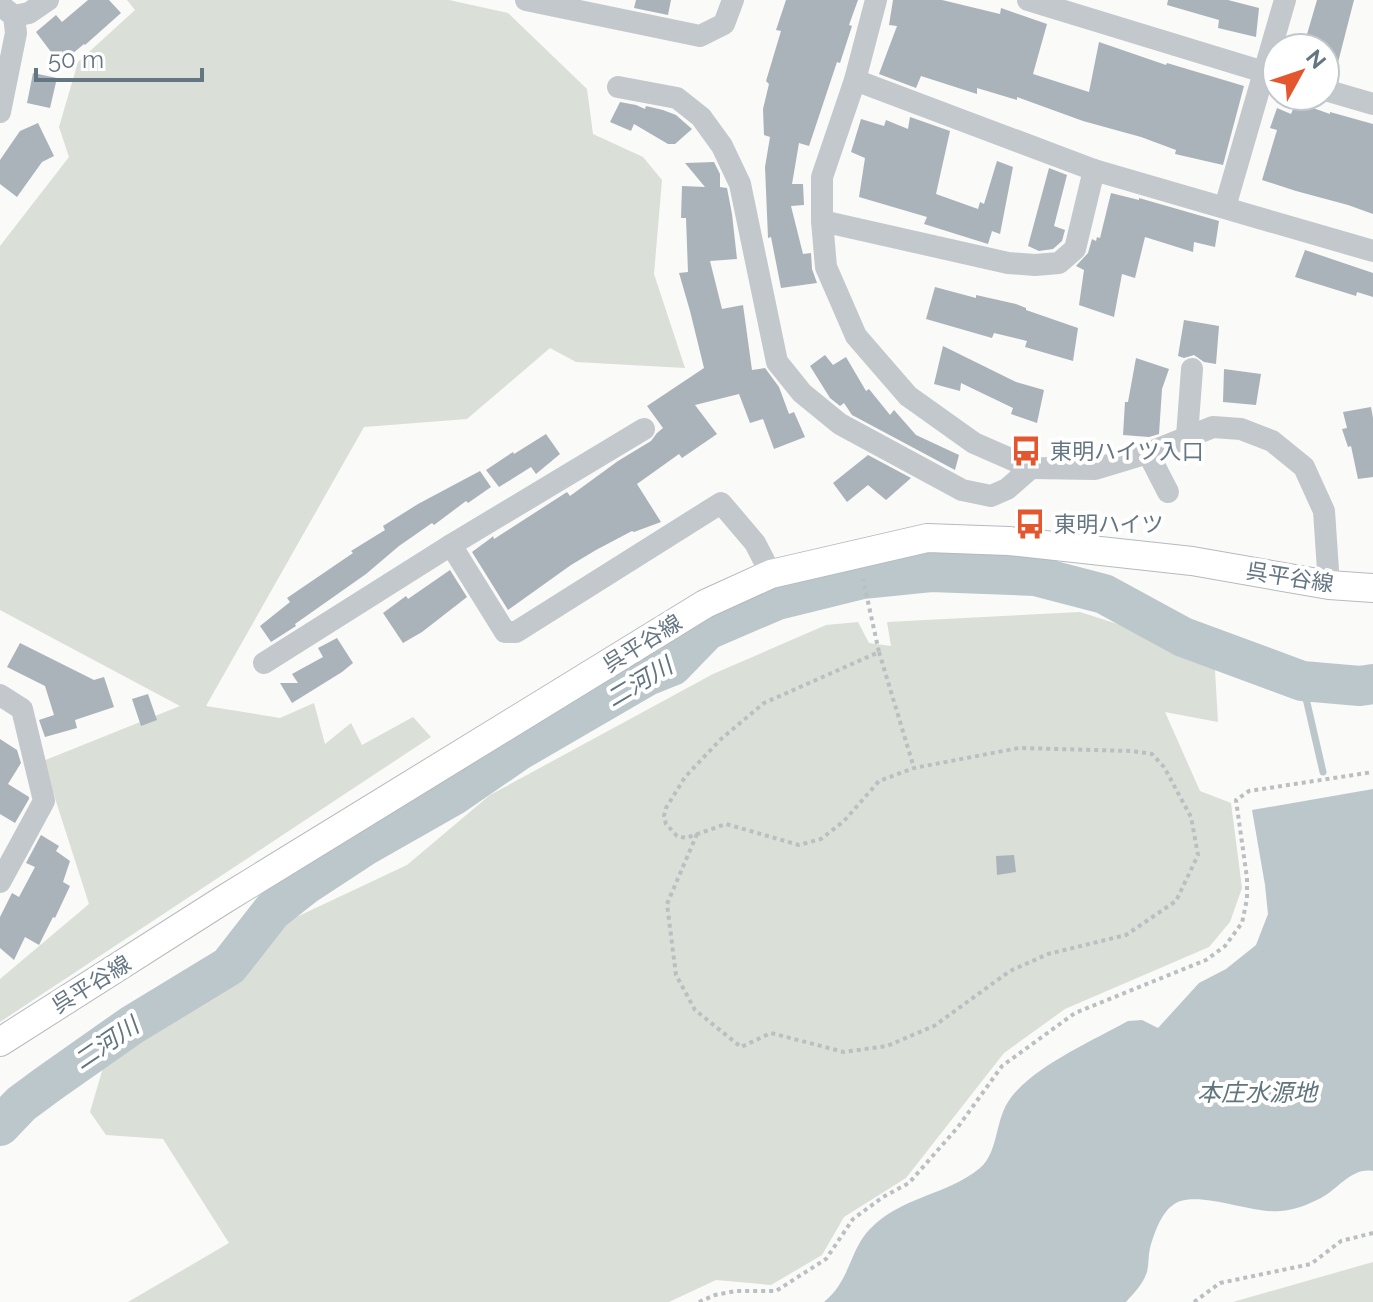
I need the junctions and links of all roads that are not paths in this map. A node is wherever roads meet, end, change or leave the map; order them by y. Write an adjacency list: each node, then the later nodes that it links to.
1 (48, 0): 7 (street)
2 (526, 0): 3 (street)
3 (733, 0)
4 (876, 0): 10 (street)
5 (1028, 0): 9 (street)
6 (1285, 0): 8 (street)
7 (7, 11): 15 (street)
8 (1279, 32)
9 (1261, 71)
10 (855, 80): 16 (street); 18 (street)
11 (618, 87): 24 (street)
12 (1341, 95): 14 (street)
13 (1261, 103): 17 (street)
14 (1373, 104)
15 (0, 112)
16 (1094, 170): 17 (street); 18 (street)
17 (1225, 207): 19 (street)
18 (822, 221): 24 (street)
19 (1373, 251)
20 (1192, 369): 22 (street)
21 (644, 429): 26 (street)
22 (1187, 436): 23 (street); 28 (street)
23 (1148, 453): 24 (street); 25 (street)
24 (1031, 468)
25 (1168, 492)
26 (451, 545): 27 (street); 30 (street)
27 (771, 574): 28 (main road, 呉平谷線); 33 (main road, 呉平谷線)
28 (1329, 585): 29 (main road, 呉平谷線)
29 (1373, 588)
30 (264, 663)
31 (0, 695): 32 (street)
32 (0, 882)
33 (0, 1042)

